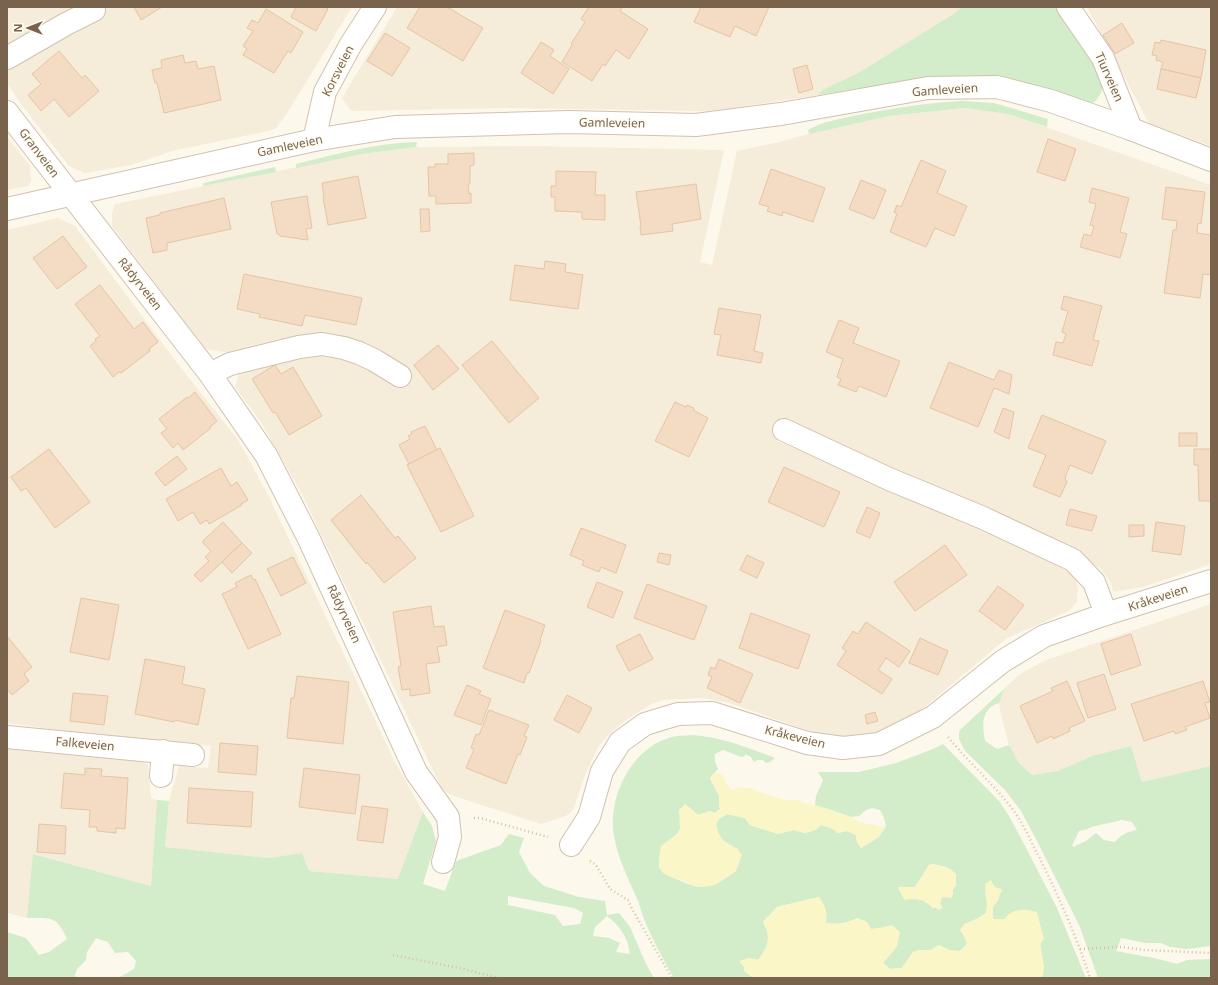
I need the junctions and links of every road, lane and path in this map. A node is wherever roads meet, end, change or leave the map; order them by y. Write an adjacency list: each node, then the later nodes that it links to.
1 (375, 7): 7 (street, Korsveien)
2 (1068, 7): 6 (street, Tiurveien)
3 (94, 10): 4 (street)
4 (7, 58)
5 (7, 112): 9 (street, Granveien)
6 (1131, 129): 7 (street, Gamleveien); 8 (street, Gamleveien)
7 (314, 140): 9 (street, Gamleveien)
8 (1211, 160)
9 (70, 194): 10 (street, Gamleveien); 11 (street, Rådyrveien)
10 (7, 209)
11 (210, 374): 12 (street); 21 (street, Rådyrveien)
12 (400, 376)
13 (784, 430): 15 (street)
14 (1211, 581): 15 (street, Kråkeveien)
15 (1106, 614): 16 (street, Kråkeveien)
16 (933, 716): 22 (street, Kråkeveien); 24 (path)
17 (7, 737): 18 (street, Falkeveien)
18 (163, 752): 19 (street, Falkeveien); 20 (street)
19 (193, 755)
20 (161, 776)
21 (448, 817): 22 (path); 23 (street, Rådyrveien)
22 (571, 845): 28 (path)
23 (442, 862)
24 (1080, 949): 25 (path); 29 (path)
25 (1211, 953)
26 (393, 955): 27 (path)
27 (499, 978)
28 (672, 978)
29 (1090, 978)

